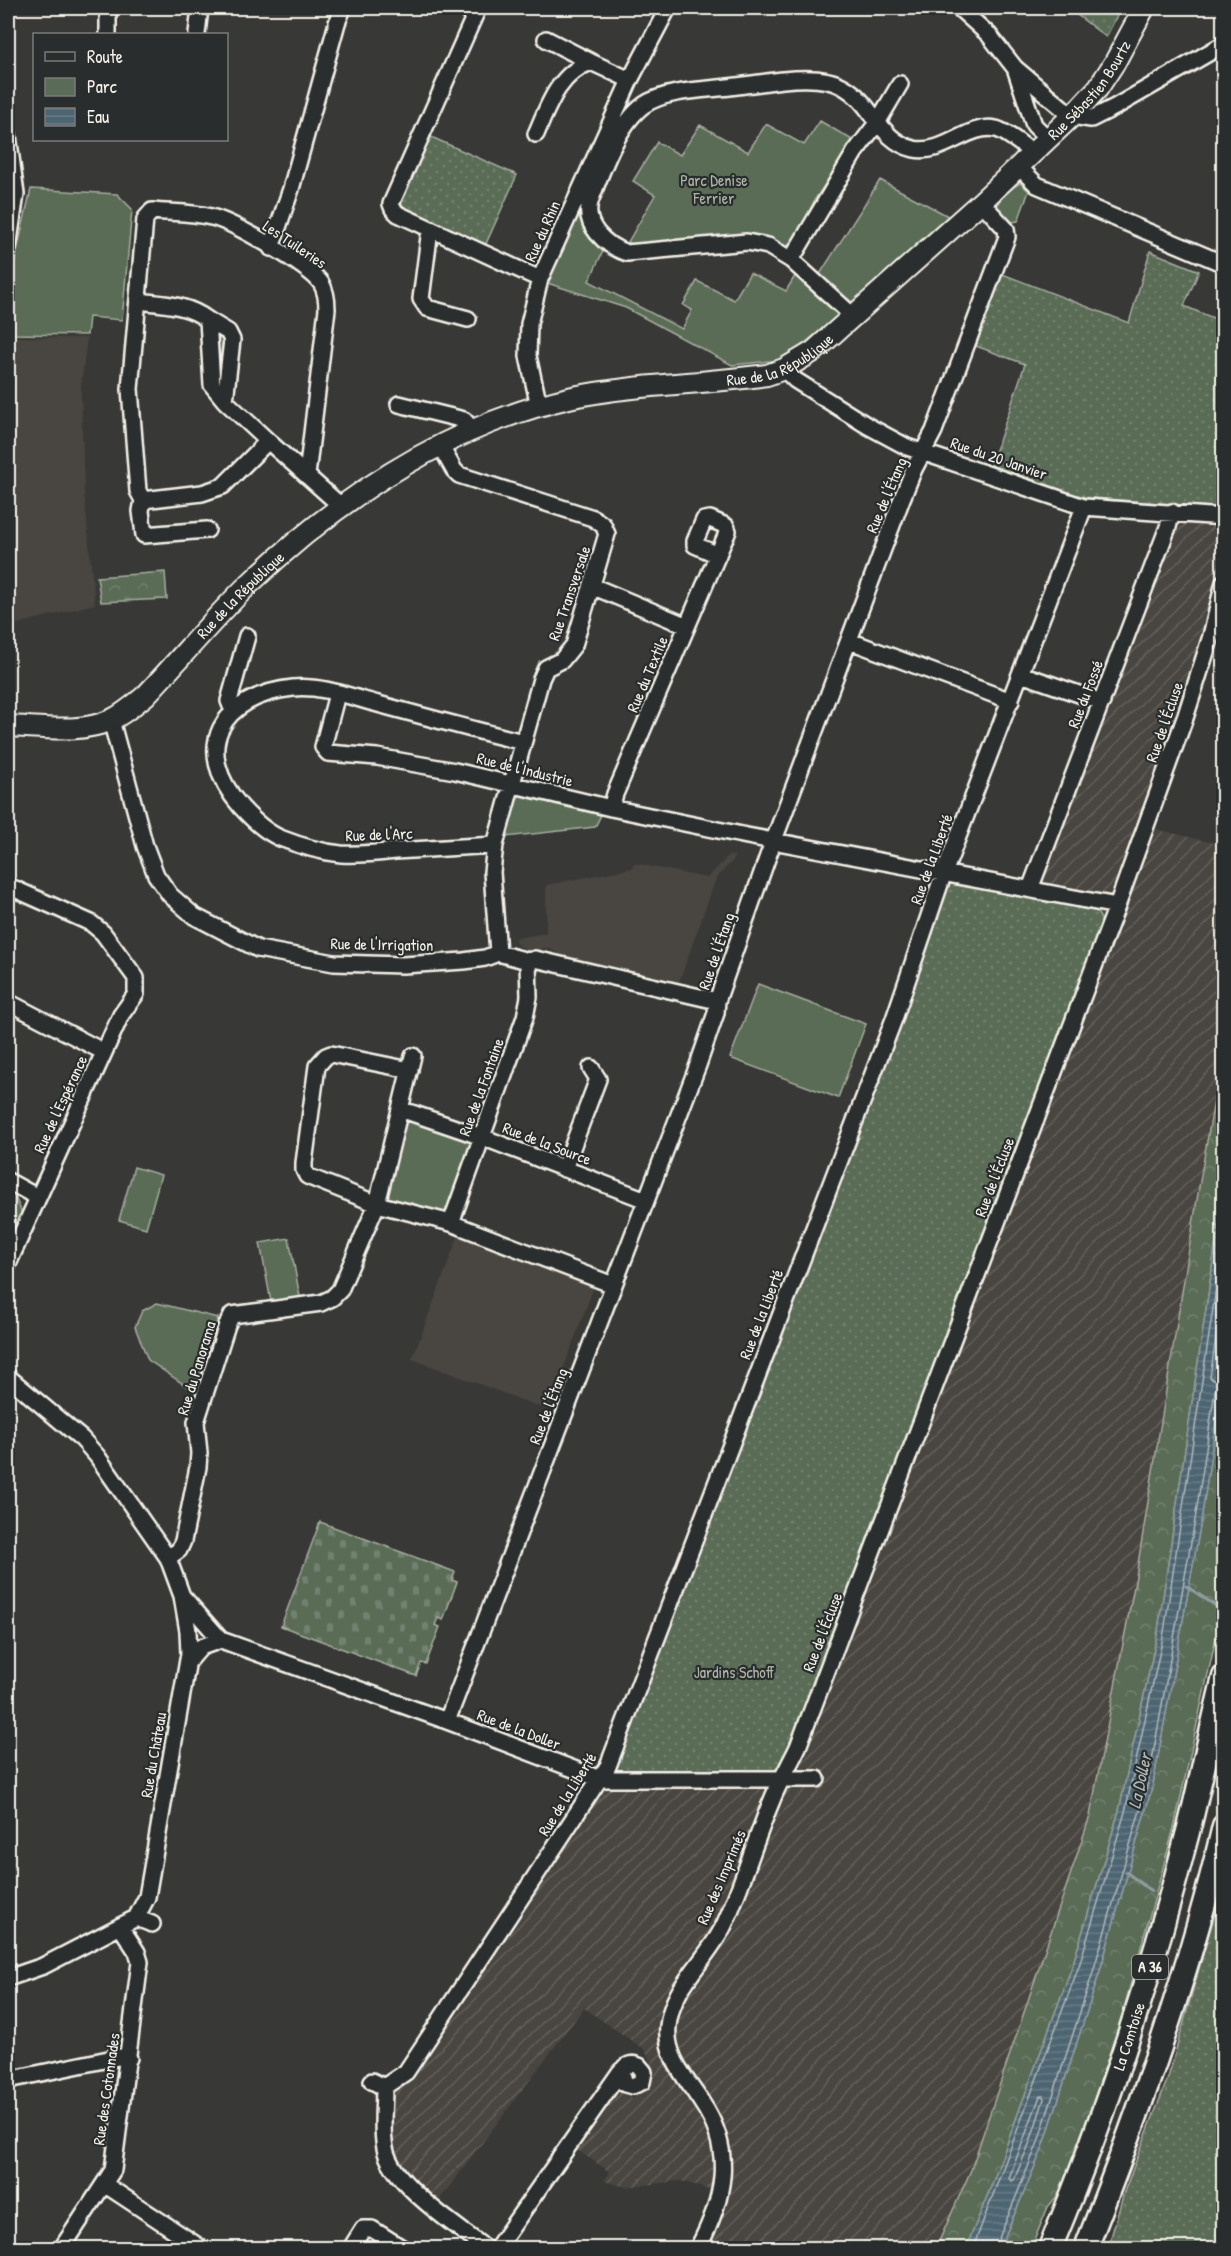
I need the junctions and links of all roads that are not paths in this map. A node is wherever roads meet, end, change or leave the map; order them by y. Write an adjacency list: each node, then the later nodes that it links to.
1 (108, 8): 8 (street)
2 (200, 8): 9 (street)
3 (343, 8): 24 (street)
4 (478, 8): 22 (street)
5 (668, 8): 14 (street, Rue du Rhin)
6 (959, 8): 13 (street)
7 (1144, 8): 16 (main road, Rue Sébastien Bourtz)
8 (108, 33)
9 (197, 33)
10 (546, 39): 12 (street)
11 (1224, 44): 16 (street)
12 (591, 62): 14 (street); 18 (street)
13 (1015, 68): 16 (street); 20 (street)
14 (630, 80): 27 (street, Rue du Rhin)
15 (900, 84): 17 (street)
16 (1072, 116): 20 (main road, Rue Sébastien Bourtz)
17 (877, 123): 20 (street); 25 (street); 25 (street)
18 (536, 134)
19 (8, 135): 23 (street)
20 (1031, 156): 21 (main road, Rue de la République); 26 (street)
21 (981, 202): 29 (main road, Rue de la République); 39 (street, Rue de l'Étang)
22 (432, 230): 27 (street); 30 (street)
23 (8, 248)
24 (271, 248): 28 (street, Les Tuileries); 40 (street, Les Tuileries)
25 (791, 260): 29 (street)
26 (1224, 264)
27 (540, 279): 35 (street, Rue du Rhin)
28 (138, 301): 31 (street); 41 (street, Les Tuileries)
29 (854, 317): 32 (main road, Rue de la République)
30 (468, 319)
31 (208, 320): 33 (street); 33 (street)
32 (784, 369): 35 (main road, Rue de la République); 39 (street, Rue du 20 Janvier)
33 (225, 401): 37 (street)
34 (399, 404): 36 (street)
35 (539, 406): 36 (main road, Rue de la République)
36 (472, 429): 38 (main road, Rue de la République)
37 (268, 441): 40 (street); 41 (street)
38 (440, 444): 42 (main road, Rue de la République); 49 (street, Rue Transversale)
39 (925, 453): 43 (street, Rue du 20 Janvier); 52 (street, Rue de l'Étang)
40 (307, 475): 42 (street)
41 (143, 500): 46 (street, Les Tuileries)
42 (342, 507): 58 (main road, Rue de la République)
43 (1084, 507): 44 (street, Rue du 20 Janvier); 53 (street, Rue de la Liberté)
44 (1172, 512): 45 (street, Rue du 20 Janvier); 56 (street, Rue du Fossé)
45 (1224, 517)
46 (207, 530)
47 (718, 555): 50 (street, Rue du Textile)
48 (1224, 582): 68 (street, Rue de l'Écluse)
49 (592, 586): 50 (street); 60 (street, Rue Transversale)
50 (687, 626): 62 (street, Rue du Textile)
51 (248, 636): 57 (street, Rue de l'Arc)
52 (850, 641): 55 (street); 63 (street, Rue de l'Étang)
53 (1021, 674): 55 (street, Rue de la Liberté); 56 (street)
54 (337, 694): 57 (street); 60 (street); 61 (street, Rue de l'Industrie)
55 (1011, 701): 65 (street, Rue de la Liberté)
56 (1102, 702): 67 (street, Rue du Fossé)
57 (233, 711): 64 (street, Rue de l'Arc)
58 (111, 720): 59 (main road, Rue de la République); 69 (street, Rue de l'Irrigation)
59 (8, 726)
60 (523, 742): 61 (street, Rue Transversale)
61 (511, 784): 62 (street, Rue de l'Industrie); 64 (street, Rue Transversale)
62 (611, 808): 63 (street, Rue de l'Industrie)
63 (774, 841): 65 (street, Rue de l'Industrie); 71 (street, Rue de l'Étang)
64 (495, 845): 69 (street, Rue Transversale)
65 (944, 874): 67 (street, Rue de l'Industrie); 92 (street, Rue de la Liberté)
66 (8, 886): 73 (street, Rue de l'Espérance)
67 (1030, 889): 68 (street, Rue de l'Industrie)
68 (1116, 906): 94 (street, Rue de l'Écluse)
69 (498, 953): 70 (street, Rue de l'Irrigation)
70 (528, 961): 71 (street, Rue de l'Irrigation); 76 (street, Rue de la Fontaine)
71 (717, 1001): 80 (street, Rue de l'Étang)
72 (8, 1002): 73 (street)
73 (104, 1052): 79 (street, Rue de l'Espérance)
74 (591, 1068): 77 (street)
75 (400, 1109): 76 (street, Rue de la Source); 81 (street); 81 (street)
76 (482, 1137): 77 (street, Rue de la Source); 82 (street, Rue de la Fontaine)
77 (564, 1169): 80 (street, Rue de la Source)
78 (8, 1181): 79 (street)
79 (37, 1197): 83 (street, Rue de l'Espérance)
80 (646, 1200): 84 (street, Rue de l'Étang)
81 (377, 1204): 82 (street); 86 (street, Rue du Panorama)
82 (451, 1224): 84 (street)
83 (8, 1264)
84 (613, 1285): 91 (street, Rue de l'Étang)
85 (8, 1377): 86 (street, Rue du Château)
86 (168, 1558): 87 (street, Rue du Château)
87 (182, 1596): 88 (street, Rue du Château); 89 (street, Rue du Château)
88 (221, 1640): 89 (street); 91 (street, Rue de la Doller)
89 (188, 1662): 96 (street, Rue du Château)
90 (1224, 1677): 111 (highway, La Comtoise / A 36)
91 (447, 1721): 92 (street, Rue de la Doller)
92 (600, 1779): 94 (street, Rue de la Doller); 108 (street, Rue de la Liberté)
93 (817, 1779): 94 (street, Rue de la Doller)
94 (782, 1780): 110 (street, Rue des Imprimés)
95 (1224, 1826): 112 (highway, La Comtoise / A 36)
96 (136, 1918): 97 (street); 98 (street)
97 (152, 1924)
98 (120, 1926): 99 (street); 100 (street, Rue des Cotonnades)
99 (8, 1978)
100 (129, 2058): 102 (street); 103 (street, Rue des Cotonnades)
101 (625, 2067): 109 (street)
102 (8, 2080)
103 (104, 2184): 104 (street, Rue des Cotonnades); 105 (street)
104 (62, 2248)
105 (201, 2248)
106 (351, 2248): 107 (street)
107 (402, 2248)
108 (485, 2248)
109 (497, 2248)
110 (698, 2248)
111 (1050, 2248)
112 (1086, 2248)

